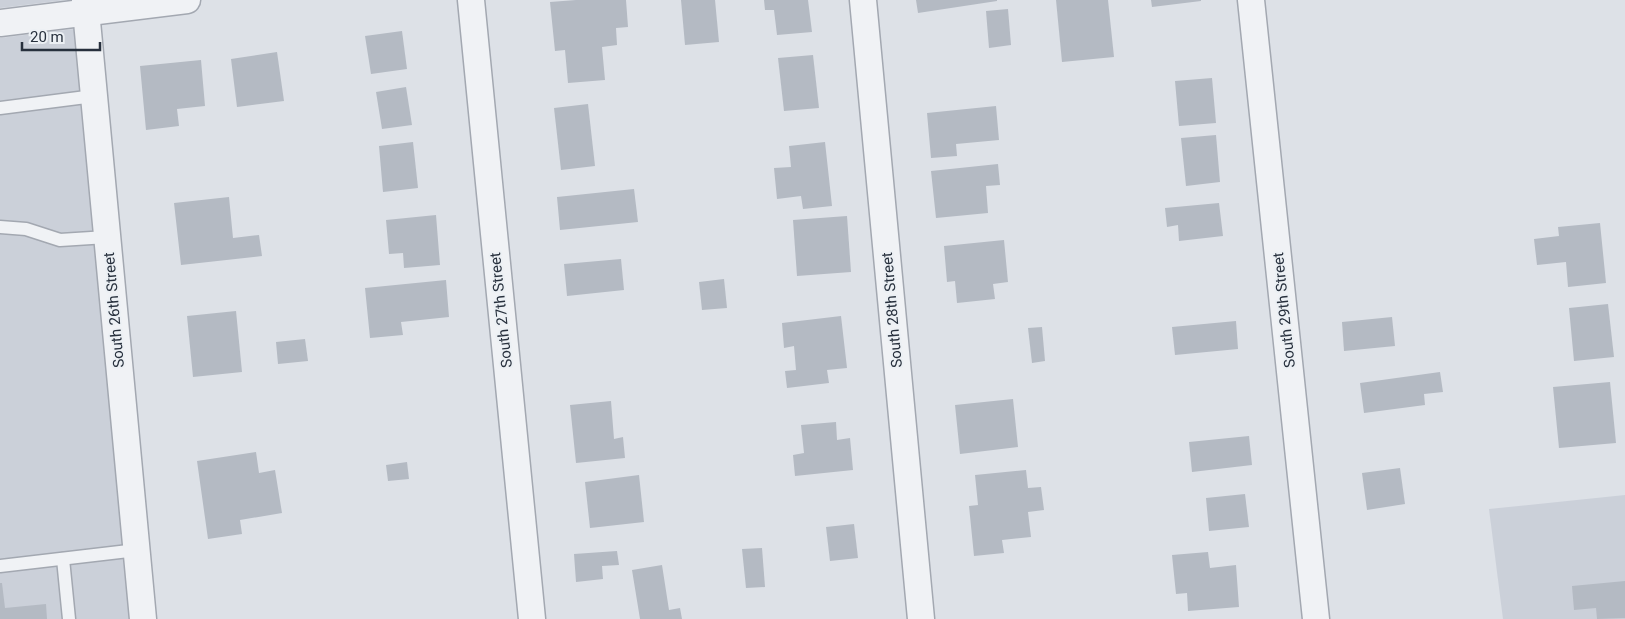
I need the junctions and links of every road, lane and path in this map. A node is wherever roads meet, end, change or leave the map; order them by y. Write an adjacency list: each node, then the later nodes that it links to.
1 (187, 0): 5 (street)
2 (471, 0): 16 (street, South 27th Street)
3 (863, 0): 17 (street, South 28th Street)
4 (1251, 0): 18 (street, South 29th Street)
5 (85, 6): 6 (street); 7 (street, South 26th Street)
6 (0, 23)
7 (94, 96): 8 (lane); 10 (street, South 26th Street)
8 (0, 108)
9 (0, 227): 10 (lane)
10 (107, 237): 11 (street, South 26th Street)
11 (137, 550): 12 (lane); 15 (street, South 26th Street)
12 (63, 559): 13 (lane); 14 (lane)
13 (0, 566)
14 (69, 619)
15 (143, 619)
16 (532, 619)
17 (921, 619)
18 (1316, 619)

